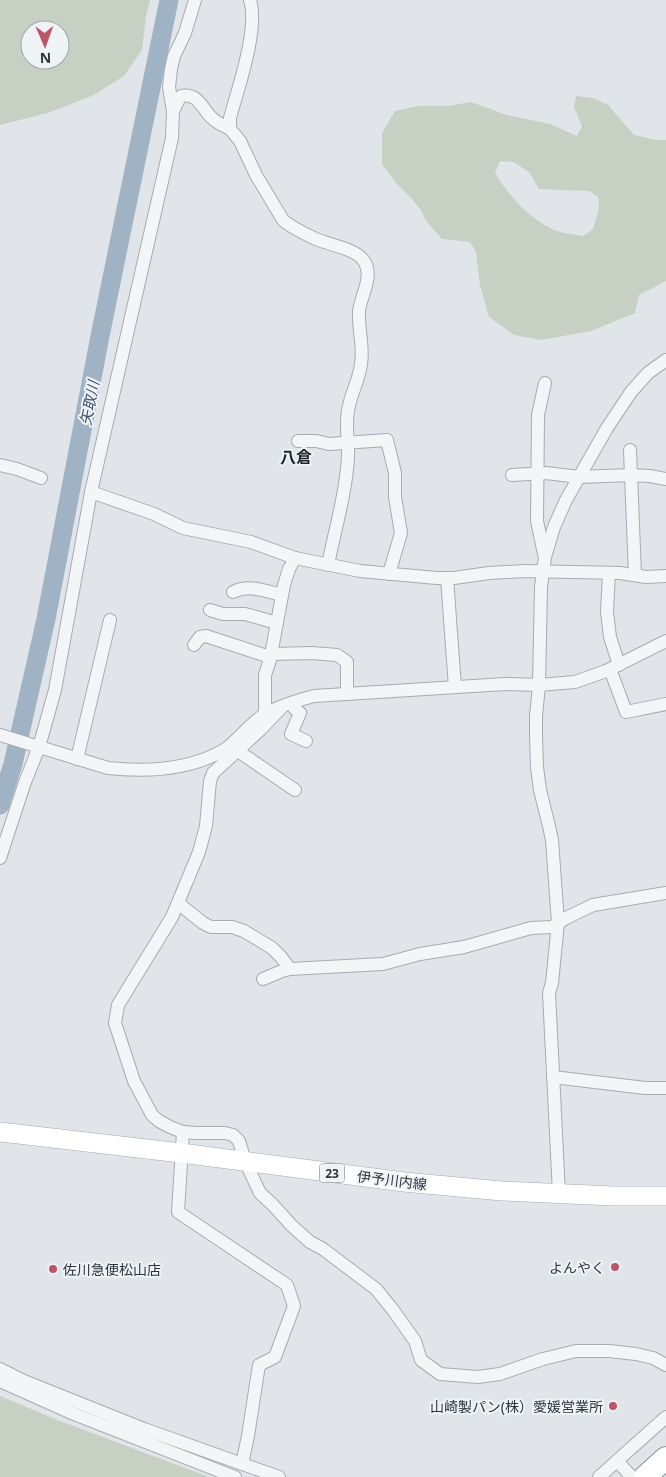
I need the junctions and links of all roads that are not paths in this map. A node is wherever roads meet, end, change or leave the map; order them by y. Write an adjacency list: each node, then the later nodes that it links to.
1 (195, 0): 3 (street)
2 (250, 0): 4 (street)
3 (173, 111): 4 (street); 17 (street)
4 (230, 130): 8 (street)
5 (666, 360): 14 (street)
6 (545, 383): 11 (street)
7 (298, 441): 8 (street)
8 (348, 443): 20 (street); 23 (street)
9 (630, 450): 13 (street)
10 (0, 465): 15 (street)
11 (537, 474): 12 (street); 14 (street); 18 (street)
12 (512, 475)
13 (630, 475): 14 (street); 16 (street); 24 (street)
14 (579, 477): 18 (street)
15 (41, 478)
16 (666, 479)
17 (91, 492): 19 (street); 44 (street)
18 (545, 557): 21 (street)
19 (295, 558): 20 (street); 28 (street)
20 (328, 565): 23 (street)
21 (542, 572): 22 (street); 26 (street); 36 (street)
22 (609, 573): 24 (street); 35 (street)
23 (389, 574): 26 (street)
24 (635, 575): 25 (street)
25 (666, 576)
26 (447, 578): 37 (street)
27 (233, 592): 28 (street)
28 (282, 595): 31 (street)
29 (210, 610): 31 (street)
30 (110, 620): 46 (street)
31 (277, 623): 34 (street)
32 (666, 641): 35 (street)
33 (194, 645): 34 (street)
34 (271, 655): 38 (street); 41 (street)
35 (614, 667): 36 (street); 39 (street)
36 (539, 685): 37 (street); 51 (street)
37 (455, 687): 38 (street)
38 (347, 694): 40 (street)
39 (666, 704)
40 (287, 705): 41 (street); 43 (street); 45 (street)
41 (265, 714): 46 (street)
42 (0, 735): 44 (street)
43 (306, 741)
44 (37, 746): 46 (street); 48 (street)
45 (238, 751): 47 (street); 50 (street)
46 (77, 759)
47 (296, 790)
48 (0, 858)
49 (666, 893): 51 (street)
50 (178, 904): 52 (street); 57 (street)
51 (558, 924): 52 (street); 54 (street)
52 (290, 969): 53 (street)
53 (263, 980)
54 (553, 1077): 55 (street); 60 (street)
55 (666, 1088)
56 (0, 1132): 58 (main road, 伊予川内線 / 23)
57 (183, 1132): 58 (street); 59 (street)
58 (181, 1153): 59 (main road, 伊予川内線 / 23); 68 (street)
59 (245, 1161): 60 (main road, 伊予川内線 / 23); 62 (street)
60 (559, 1194): 61 (main road, 伊予川内線 / 23)
61 (666, 1196)
62 (666, 1365)
63 (0, 1369): 68 (street)
64 (0, 1381): 69 (street)
65 (666, 1418): 67 (street)
66 (666, 1458): 73 (highway)
67 (617, 1461): 71 (street); 72 (street)
68 (242, 1464): 70 (street)
69 (235, 1477)
70 (279, 1477)
71 (599, 1477)
72 (632, 1477)
73 (645, 1477)

